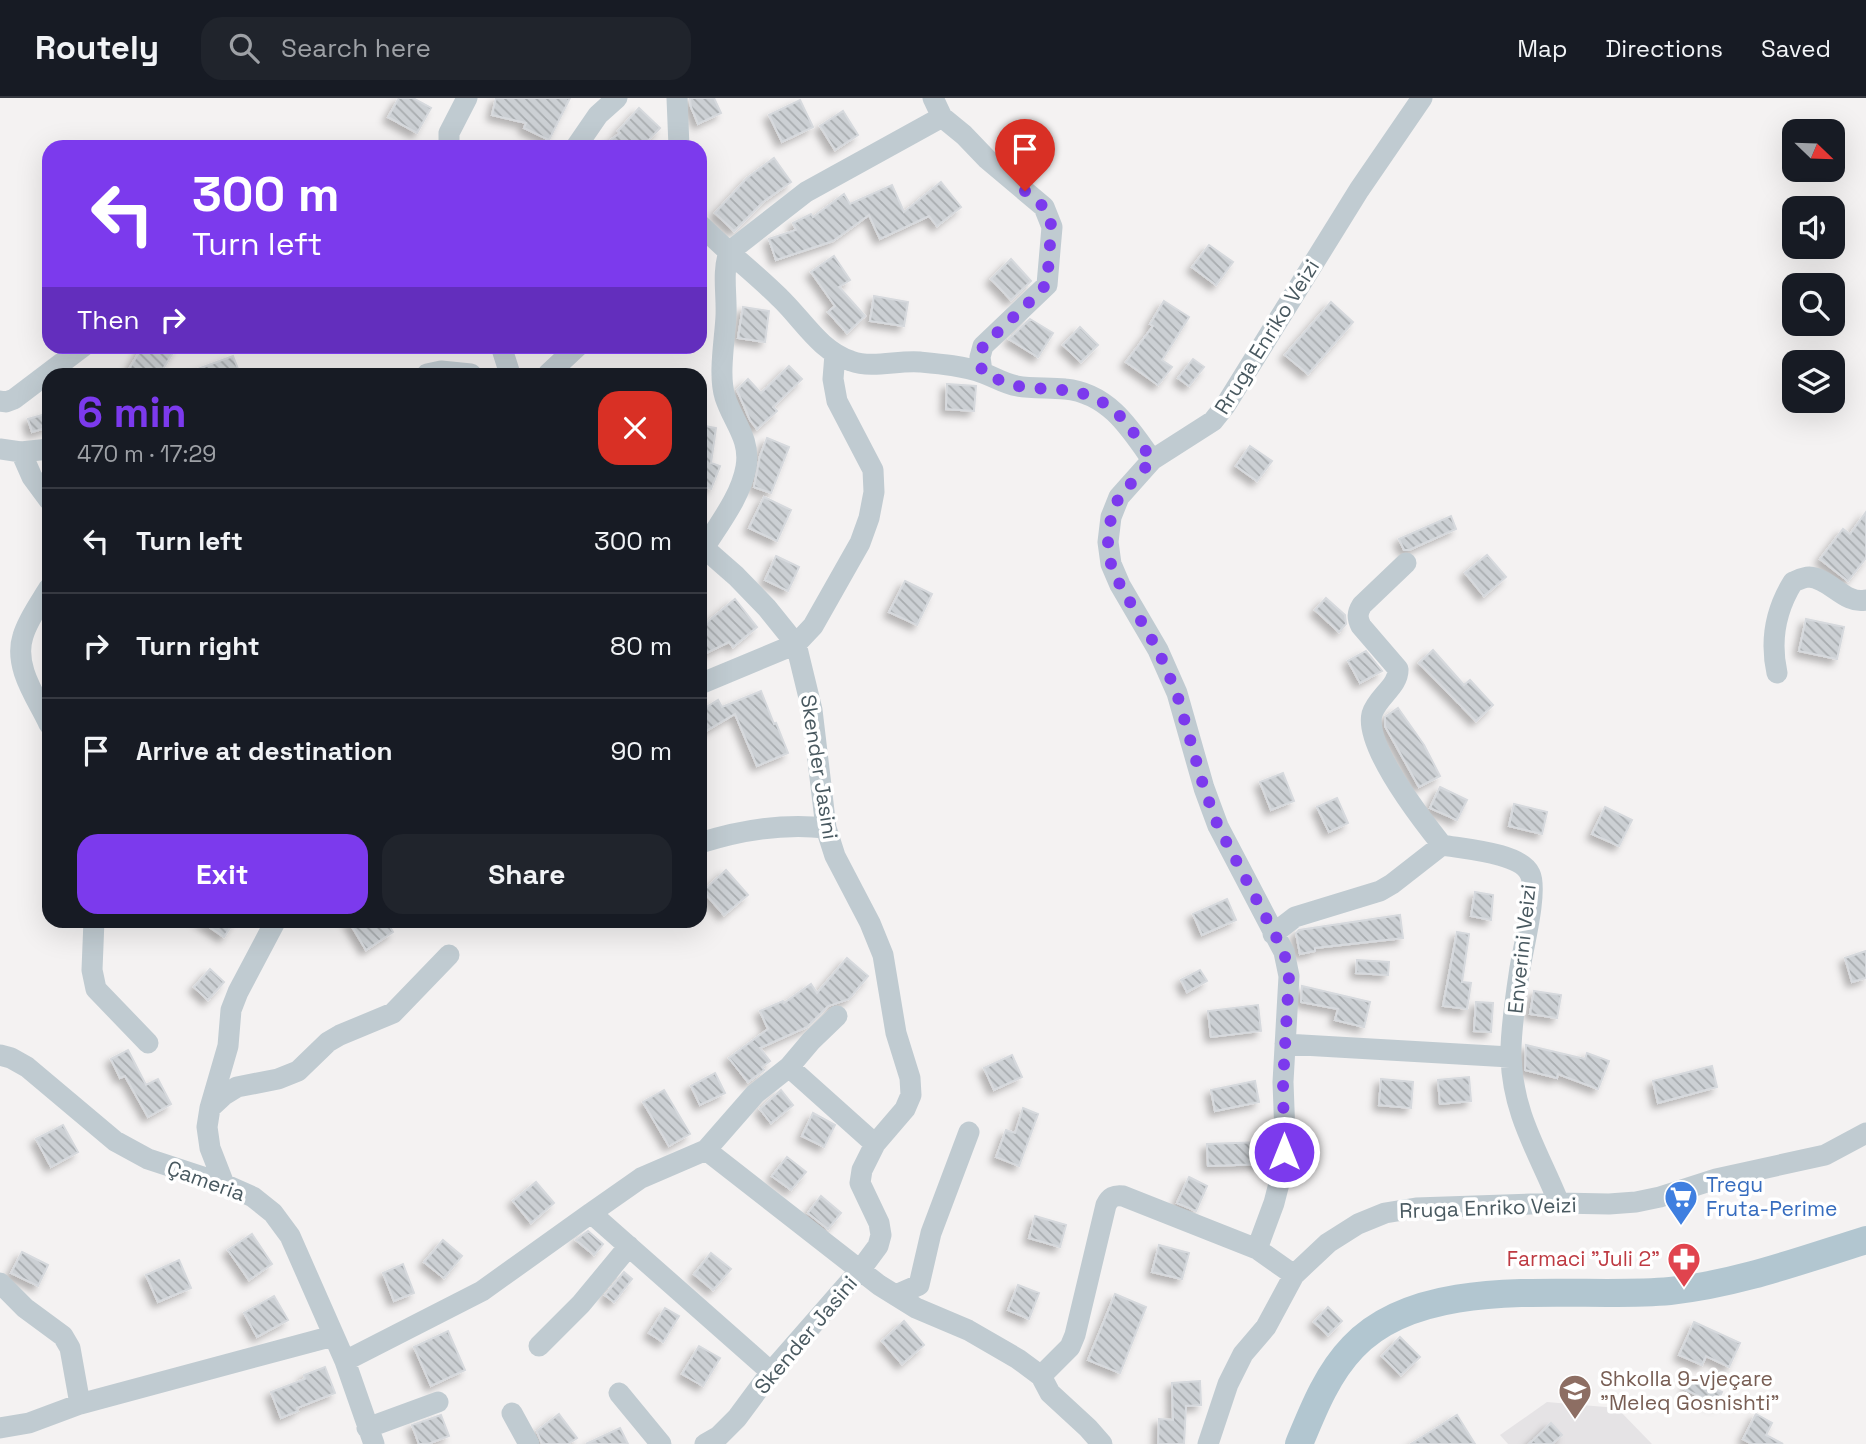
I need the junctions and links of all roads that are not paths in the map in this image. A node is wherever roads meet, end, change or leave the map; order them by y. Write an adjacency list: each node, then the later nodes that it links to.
1 (467, 98): 7 (street)
2 (617, 98): 8 (street)
3 (660, 98): 5 (street)
4 (1422, 98): 22 (street, Rruga Enriko Veizi)
5 (678, 108): 9 (street)
6 (938, 108): 11 (street); 17 (street)
7 (449, 140)
8 (581, 140)
9 (679, 140)
10 (707, 232): 11 (street)
11 (729, 252): 14 (street); 24 (street, Skender Jasini)
12 (73, 354): 15 (street)
13 (569, 354): 16 (street)
14 (835, 354): 17 (street); 29 (street)
15 (55, 368)
16 (554, 368)
17 (982, 372): 22 (street)
18 (42, 377): 19 (street)
19 (2, 403)
20 (42, 449): 21 (street)
21 (10, 450): 23 (street)
22 (1152, 460): 38 (street, Rruga Enriko Veizi)
23 (42, 491)
24 (707, 541)
25 (707, 553): 29 (street, Skender Jasini)
26 (1406, 563): 35 (street)
27 (42, 600): 32 (street)
28 (1866, 600): 30 (street)
29 (796, 644): 31 (street); 33 (street, Skender Jasini)
30 (1777, 673)
31 (707, 681)
32 (42, 709)
33 (826, 828): 34 (street); 49 (street, Skender Jasini)
34 (707, 841)
35 (1442, 845): 38 (street); 44 (street, Enverini Veizi)
36 (94, 928): 41 (street)
37 (272, 928): 46 (street)
38 (1273, 934): 42 (street, Rruga Enriko Veizi)
39 (449, 955): 46 (street)
40 (837, 1017): 45 (street)
41 (148, 1043)
42 (1285, 1044): 44 (street); 56 (street, Rruga Enriko Veizi)
43 (0, 1055): 51 (street, Çameria)
44 (1510, 1057): 52 (street, Enverini Veizi)
45 (789, 1067): 49 (street); 50 (street)
46 (210, 1108): 51 (street)
47 (969, 1132): 60 (street)
48 (1866, 1133): 52 (street, Rruga Enriko Veizi)
49 (875, 1144): 57 (street, Skender Jasini)
50 (706, 1150): 53 (street); 57 (street)
51 (224, 1184): 63 (street, Çameria)
52 (1559, 1203): 58 (street, Rruga Enriko Veizi)
53 (591, 1213): 55 (street); 65 (street)
54 (1866, 1240): 79 (main road)
55 (629, 1246): 64 (street); 66 (street)
56 (1257, 1250): 58 (street); 67 (street)
57 (861, 1269): 61 (street); 66 (street, Skender Jasini)
58 (1294, 1275): 78 (street, Rruga Enriko Veizi)
59 (0, 1283): 70 (street)
60 (919, 1285): 61 (street); 62 (street)
61 (896, 1295): 62 (street)
62 (916, 1308): 67 (street)
63 (334, 1336): 65 (street, Çameria); 70 (street)
64 (539, 1346)
65 (345, 1361): 73 (street, Çameria)
66 (771, 1372): 76 (street, Skender Jasini)
67 (1041, 1377): 77 (street)
68 (619, 1393): 75 (street)
69 (438, 1402): 73 (street)
70 (80, 1404): 72 (street)
71 (512, 1413): 74 (street)
72 (0, 1428)
73 (370, 1436)
74 (529, 1444)
75 (660, 1444)
76 (705, 1444)
77 (1102, 1444)
78 (1208, 1444)
79 (1299, 1444)

